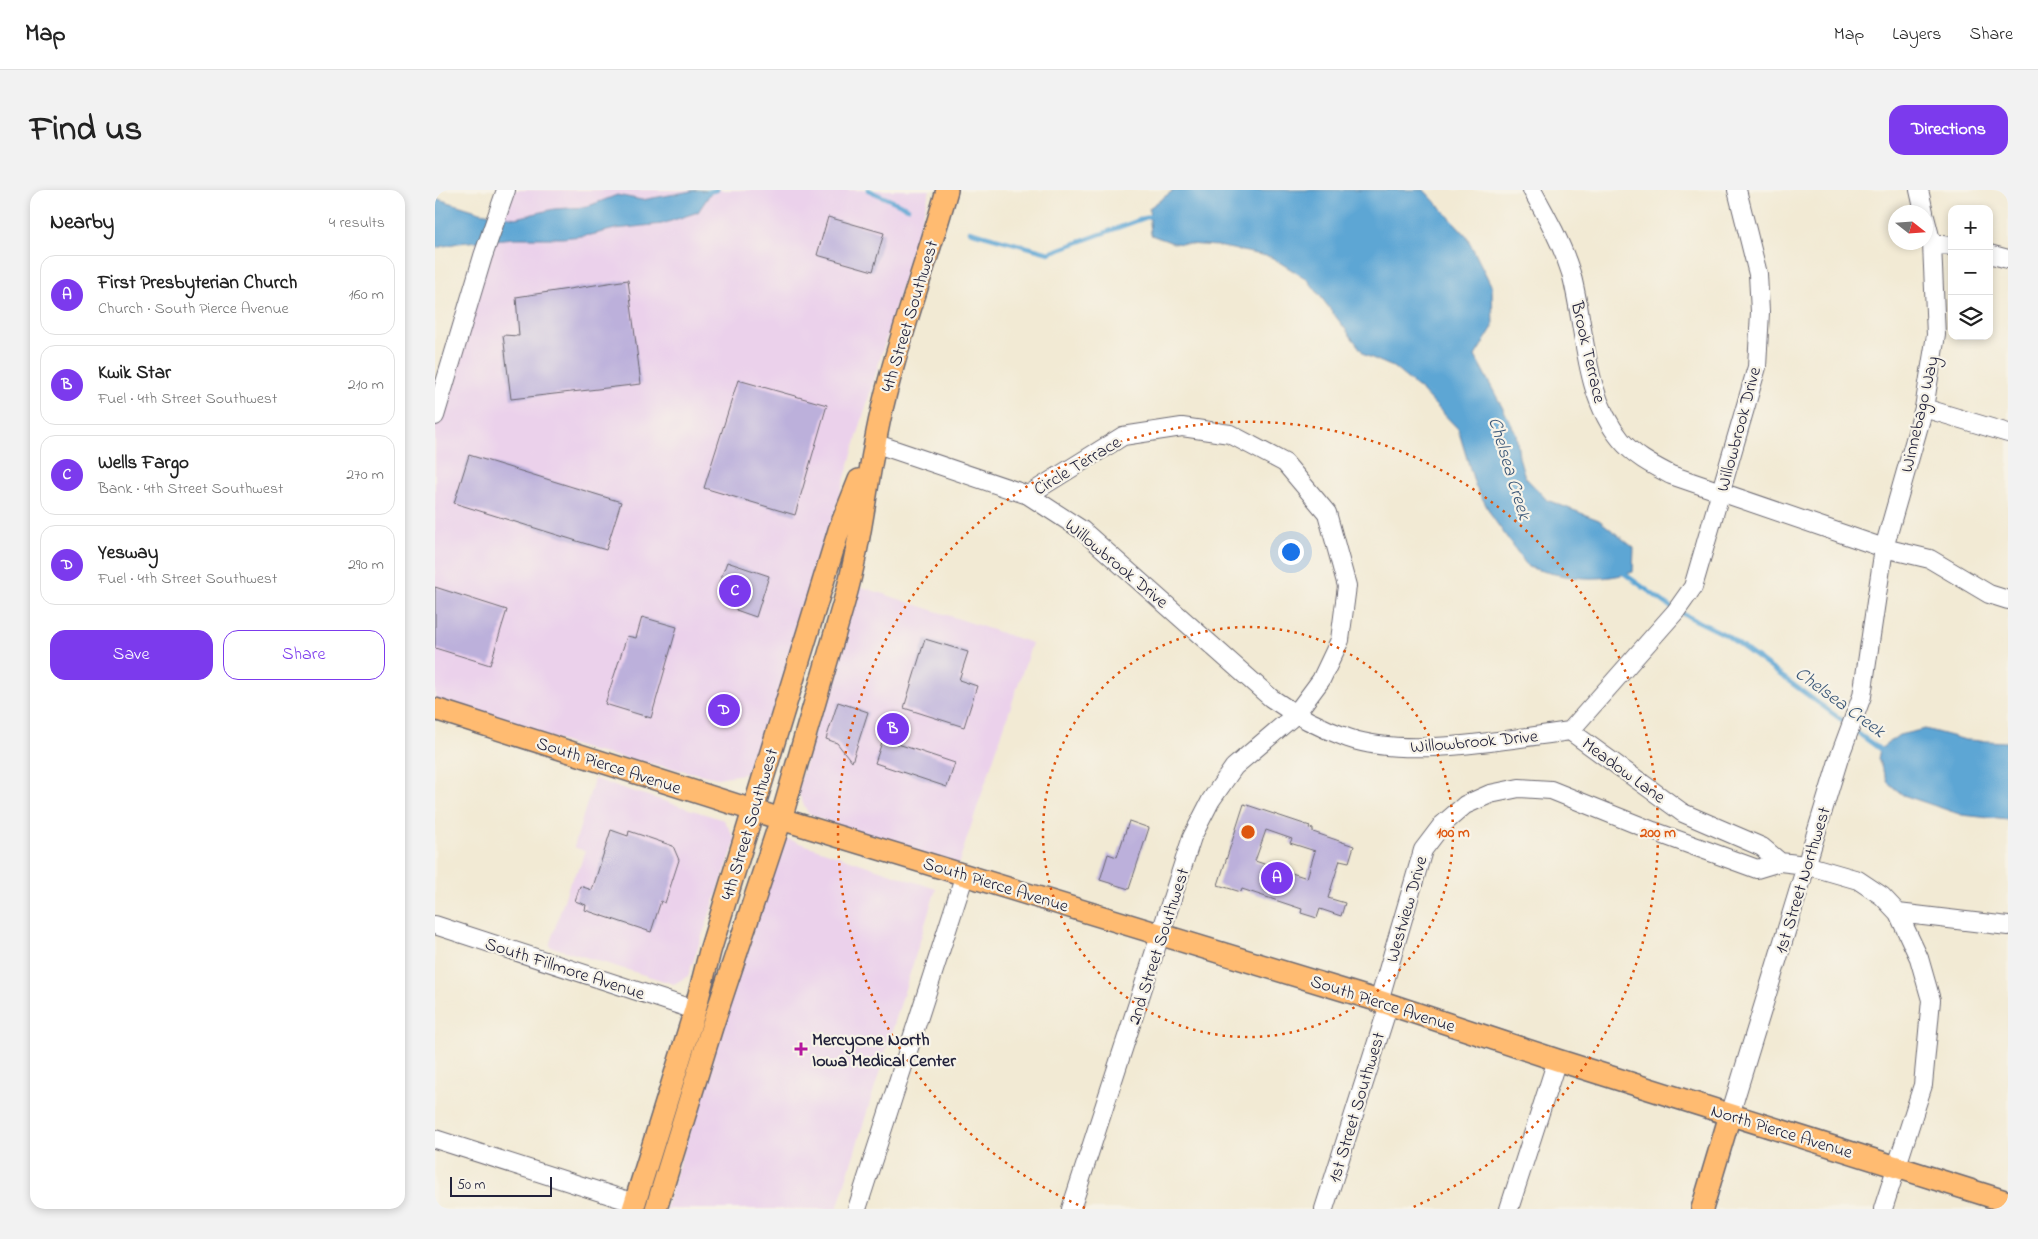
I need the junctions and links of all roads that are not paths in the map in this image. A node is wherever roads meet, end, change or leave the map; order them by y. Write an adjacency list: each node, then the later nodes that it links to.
1 (947, 190): 15 (main road, 4th Street Southwest)
2 (1532, 190): 16 (street, Brook Terrace)
3 (1737, 190): 16 (street, Willowbrook Drive)
4 (1919, 190): 6 (street)
5 (504, 195): 13 (street)
6 (1922, 205)
7 (1933, 244): 8 (street)
8 (1948, 246)
9 (1932, 250): 12 (street, Winnebago Way)
10 (1993, 255): 11 (street)
11 (2008, 259)
12 (1924, 408): 14 (street); 18 (street, Winnebago Way)
13 (435, 416)
14 (2008, 433)
15 (874, 443): 17 (street, Willowbrook Drive); 23 (main road, 4th Street Southwest); 24 (main road, 4th Street Southwest)
16 (1721, 492): 18 (street, Brook Terrace); 22 (street, Willowbrook Drive)
17 (1028, 495): 21 (street, Willowbrook Drive); 21 (street, Circle Terrace)
18 (1884, 548): 19 (street, Brook Terrace); 26 (street, 1st Street Northwest)
19 (2008, 600)
20 (435, 709): 23 (main road, South Pierce Avenue)
21 (1295, 715): 22 (street, Willowbrook Drive); 31 (street, 2nd Street Southwest)
22 (1570, 731): 25 (street, Meadow Lane)
23 (754, 810): 24 (main road, South Pierce Avenue); 33 (main road, 4th Street Southwest)
24 (781, 819): 27 (main road, South Pierce Avenue); 40 (main road, 4th Street Southwest)
25 (1780, 862): 26 (street); 32 (street, Westview Drive)
26 (1806, 865): 28 (street); 35 (street, 1st Street Northwest)
27 (965, 874): 31 (main road, South Pierce Avenue); 41 (street)
28 (1898, 913): 30 (street); 37 (street)
29 (435, 925): 33 (street, South Fillmore Avenue)
30 (2008, 926)
31 (1162, 935): 32 (main road, South Pierce Avenue); 42 (street, 2nd Street Southwest)
32 (1384, 1003): 34 (main road, South Pierce Avenue); 43 (street, 1st Street Southwest)
33 (695, 1010): 39 (main road, 4th Street Southwest)
34 (1557, 1060): 35 (main road, North Pierce Avenue); 44 (street)
35 (1730, 1115): 37 (main road, North Pierce Avenue); 45 (main road, 1st Street Northwest)
36 (435, 1139): 39 (street)
37 (1896, 1167): 38 (main road, North Pierce Avenue); 46 (street)
38 (2008, 1202)
39 (634, 1206)
40 (656, 1209)
41 (857, 1209)
42 (1071, 1209)
43 (1324, 1209)
44 (1509, 1209)
45 (1701, 1209)
46 (1883, 1209)

